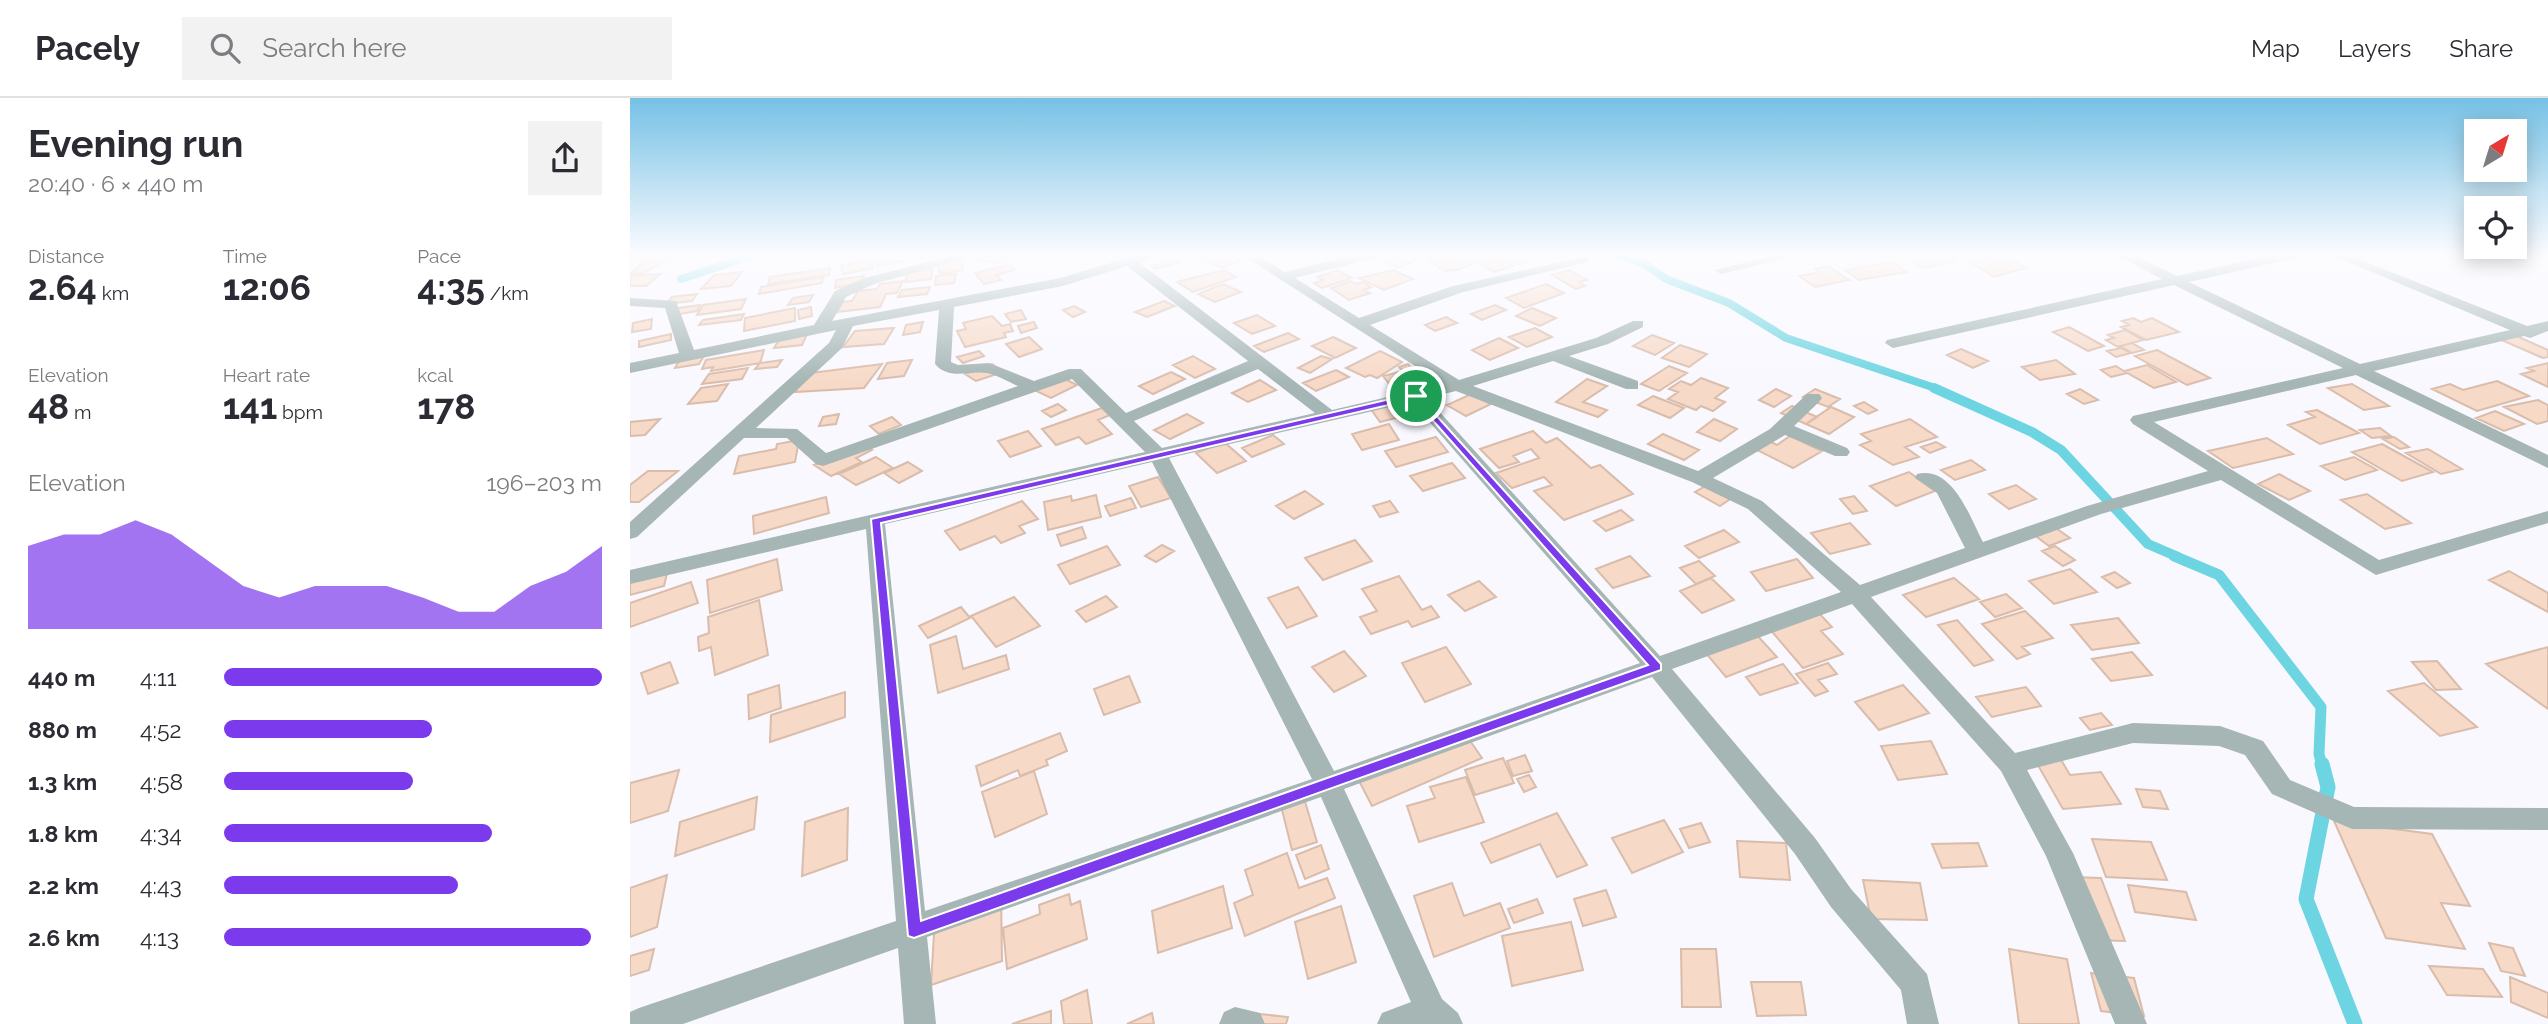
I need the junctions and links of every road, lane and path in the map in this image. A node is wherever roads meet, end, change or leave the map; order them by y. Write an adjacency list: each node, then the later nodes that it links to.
1 (838, 297): 15 (street)
2 (986, 297): 10 (street)
3 (1176, 297): 21 (street)
4 (1319, 297): 11 (street)
5 (1434, 297): 11 (street)
6 (2098, 297): 18 (street)
7 (2209, 297): 23 (street)
8 (2441, 297): 16 (street)
9 (630, 302): 19 (street)
10 (947, 305): 12 (street); 26 (street)
11 (1360, 323): 25 (street)
12 (846, 324): 15 (street); 32 (street)
13 (1638, 324): 20 (street)
14 (2548, 326): 16 (street)
15 (820, 328): 19 (street)
16 (2527, 332): 17 (street); 23 (street)
17 (2548, 340)
18 (1893, 344)
19 (688, 355): 22 (street)
20 (1554, 356): 24 (street); 25 (street)
21 (1260, 362): 29 (street); 30 (street)
22 (630, 368)
23 (2363, 370): 35 (street); 36 (street)
24 (1632, 385)
25 (1457, 386): 27 (street); 37 (street)
26 (1034, 387): 30 (street); 32 (street)
27 (1416, 396): 29 (street); 45 (street)
28 (1813, 398): 31 (street)
29 (1329, 416): 34 (street)
30 (1124, 420): 34 (street)
31 (1782, 427): 33 (street); 37 (street)
32 (739, 433): 41 (street)
33 (1841, 452)
34 (1158, 455): 40 (street); 47 (street)
35 (2548, 462)
36 (2223, 473): 39 (street); 42 (street)
37 (1699, 478): 44 (street)
38 (1924, 478): 42 (street)
39 (2548, 517)
40 (875, 522): 43 (street); 49 (street)
41 (630, 533)
42 (1977, 551): 44 (street)
43 (630, 577)
44 (1855, 593): 45 (street); 46 (street)
45 (1657, 667): 47 (street); 56 (street)
46 (2010, 764): 48 (street); 57 (street)
47 (1328, 784): 49 (street); 50 (street)
48 (2548, 819)
49 (914, 930): 52 (street); 53 (street)
50 (1439, 1017): 55 (street)
51 (1235, 1023): 54 (street)
52 (639, 1024)
53 (920, 1024)
54 (1250, 1024)
55 (1393, 1024)
56 (1923, 1024)
57 (2131, 1024)

